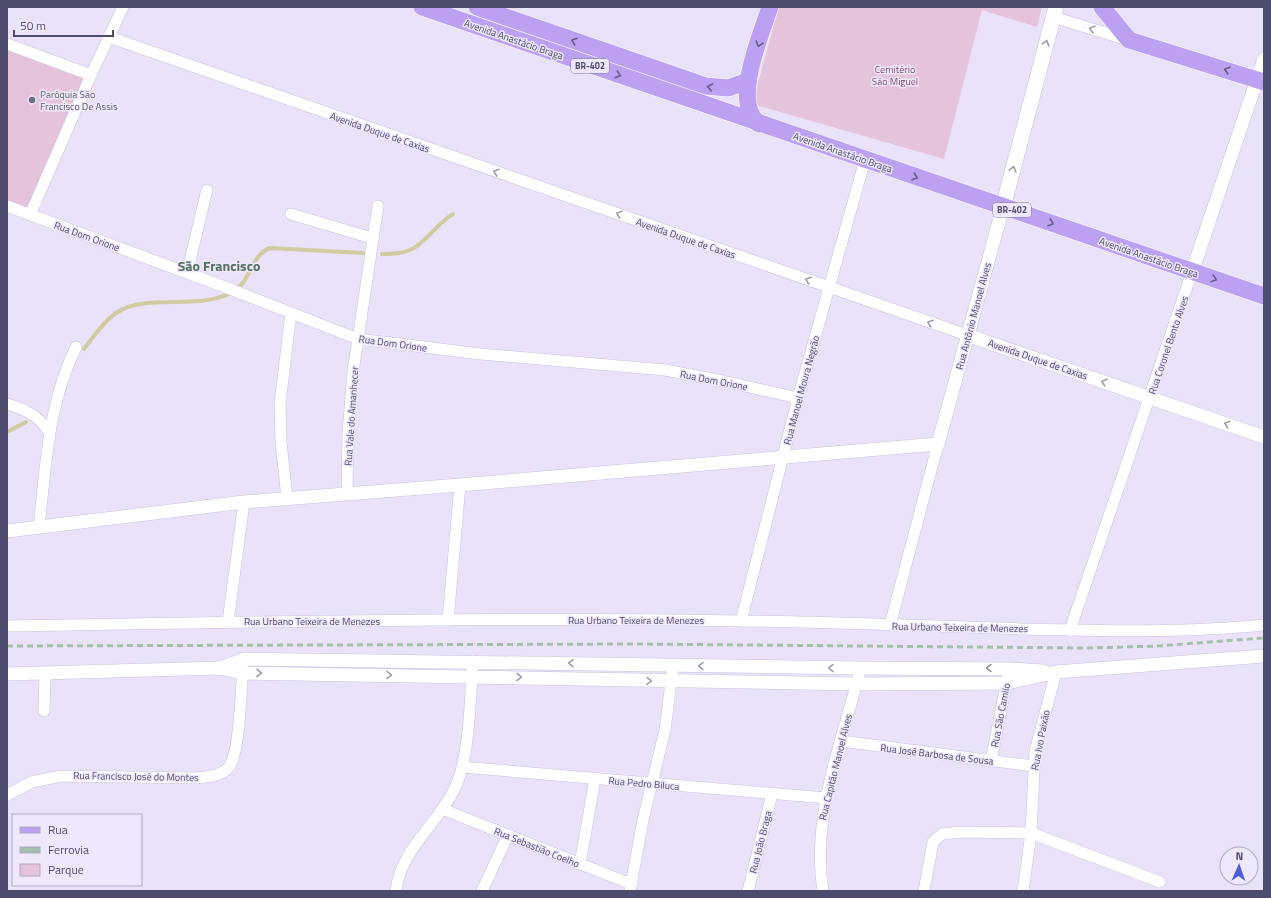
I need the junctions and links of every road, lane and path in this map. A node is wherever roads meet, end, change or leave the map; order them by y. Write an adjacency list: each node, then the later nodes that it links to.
1 (123, 7): 9 (street)
2 (422, 7): 8 (main road, Avenida Anastácio Braga / BR-402)
3 (476, 7): 6 (main road, Avenida Anastácio Braga / BR-402)
4 (770, 7): 14 (main road, one-way to 14)
5 (1102, 7): 10 (main road)
6 (498, 11): 8 (street); 14 (main road, Avenida Anastácio Braga / BR-402, one-way to 6)
7 (1054, 12): 10 (street, one-way to 7); 21 (main road, Rua Antônio Manoel Alves, one-way to 7)
8 (494, 32): 16 (main road, Avenida Anastácio Braga / BR-402, one-way to 16)
9 (109, 37): 13 (street); 27 (street, Avenida Duque de Caxias, one-way to 9)
10 (1129, 40): 15 (main road, one-way to 10)
11 (8, 47): 13 (street)
12 (1264, 59): 15 (street, Rua Coronel Bento Alves)
13 (91, 75): 23 (street)
14 (748, 81): 16 (main road)
15 (1260, 81): 25 (street, Rua Coronel Bento Alves)
16 (759, 124): 17 (main road, Avenida Anastácio Braga / BR-402)
17 (865, 160): 21 (main road, Avenida Anastácio Braga / BR-402, one-way to 21); 27 (street, Rua Manoel Moura Negrão)
18 (207, 190): 26 (street)
19 (7, 206): 23 (street, Rua Dom Orione)
20 (378, 206): 24 (street, Rua Vale do Amanhecer)
21 (1003, 206): 25 (main road, Avenida Anastácio Braga / BR-402, one-way to 25); 30 (street, Rua Antônio Manoel Alves)
22 (291, 214): 24 (street)
23 (30, 215): 26 (street, Rua Dom Orione)
24 (372, 238): 31 (street, Rua Vale do Amanhecer)
25 (1192, 272): 28 (main road, Avenida Anastácio Braga / BR-402, one-way to 28); 33 (street, Rua Coronel Bento Alves)
26 (187, 273): 29 (street, Rua Dom Orione)
27 (828, 287): 30 (street, Avenida Duque de Caxias, one-way to 27); 34 (street, Rua Manoel Moura Negrão)
28 (1264, 296)
29 (291, 313): 31 (street, Rua Dom Orione); 42 (street)
30 (967, 335): 33 (street, Avenida Duque de Caxias, one-way to 30); 38 (street, Rua Antônio Manoel Alves)
31 (358, 339): 34 (street, Rua Dom Orione); 41 (street, Rua Vale do Amanhecer)
32 (76, 347): 36 (street)
33 (1150, 397): 37 (street, Avenida Duque de Caxias, one-way to 33); 52 (street, Rua Coronel Bento Alves)
34 (798, 398): 39 (street, Rua Manoel Moura Negrão)
35 (7, 404): 36 (street)
36 (49, 432): 44 (street)
37 (1264, 437)
38 (938, 444): 39 (street); 51 (street, Rua Antônio Manoel Alves)
39 (784, 456): 40 (street); 47 (street, Rua Manoel Moura Negrão)
40 (460, 485): 41 (street); 46 (street)
41 (347, 494): 42 (street)
42 (287, 498): 43 (street)
43 (244, 502): 44 (street); 48 (street)
44 (40, 527): 45 (street)
45 (7, 531)
46 (448, 620): 47 (street, Rua Urbano Teixeira de Menezes); 48 (street, Rua Urbano Teixeira de Menezes)
47 (741, 621): 51 (street, Rua Urbano Teixeira de Menezes)
48 (228, 622): 50 (street, Rua Urbano Teixeira de Menezes)
49 (1264, 625): 52 (street, Rua Urbano Teixeira de Menezes)
50 (7, 626)
51 (890, 626): 52 (street, Rua Urbano Teixeira de Menezes)
52 (1070, 630)
53 (1264, 656): 60 (street)
54 (244, 659): 55 (street); 57 (street); 61 (street, Rua Francisco José do Montes)
55 (473, 661): 56 (street, one-way to 55); 64 (street)
56 (673, 666): 58 (street, one-way to 56); 65 (street)
57 (220, 668): 61 (street); 63 (street)
58 (860, 668): 59 (street, one-way to 58); 66 (street, Rua Capitão Manoel Alves)
59 (1010, 668): 60 (street); 67 (street, Rua São Camilo)
60 (1056, 672): 67 (street); 71 (street, Rua Ivo Paixão)
61 (242, 673): 64 (street, one-way to 64); 76 (street, Rua Francisco José do Montes)
62 (7, 674): 63 (street)
63 (45, 674): 68 (street)
64 (472, 676): 65 (street, one-way to 65); 72 (street)
65 (671, 681): 66 (street); 74 (street)
66 (856, 684): 67 (street); 69 (street, Rua Capitão Manoel Alves)
67 (1007, 684): 70 (street, Rua São Camilo)
68 (44, 710)
69 (841, 741): 70 (street, Rua José Barbosa de Sousa); 77 (street, Rua Capitão Manoel Alves)
70 (991, 761): 71 (street, Rua José Barbosa de Sousa)
71 (1033, 766): 79 (street, Rua Ivo Paixão)
72 (462, 767): 73 (street, Rua Pedro Biluca); 78 (street)
73 (595, 779): 74 (street, Rua Pedro Biluca); 81 (street)
74 (652, 784): 75 (street, Rua Pedro Biluca); 83 (street)
75 (772, 794): 77 (street, Rua Pedro Biluca); 86 (street, Rua João Braga)
76 (7, 795)
77 (826, 798): 87 (street, Rua Capitão Manoel Alves)
78 (442, 809): 80 (street, Rua Sebastião Coelho); 84 (street)
79 (1031, 833): 82 (street); 88 (street); 89 (street, Rua Ivo Paixão)
80 (508, 835): 81 (street, Rua Sebastião Coelho); 85 (street)
81 (580, 864): 83 (street, Rua Sebastião Coelho)
82 (1160, 882)
83 (631, 888)
84 (396, 891)
85 (482, 891)
86 (748, 891)
87 (822, 891)
88 (924, 891)
89 (1023, 891)

